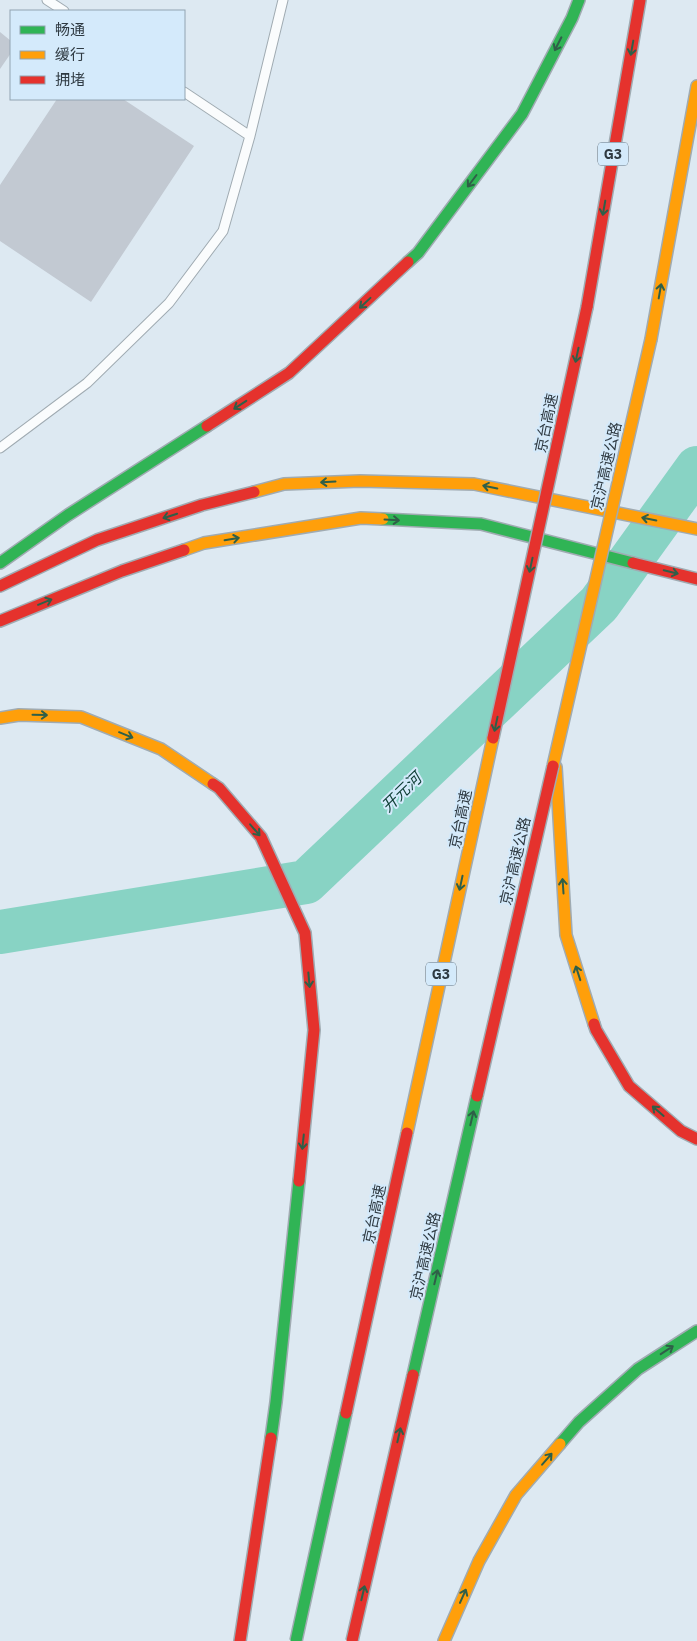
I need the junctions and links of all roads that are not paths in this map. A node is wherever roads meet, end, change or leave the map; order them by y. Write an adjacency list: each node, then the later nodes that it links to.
1 (47, 0): 5 (lane)
2 (284, 0): 8 (lane)
3 (579, 0): 11 (highway, one-way to 11)
4 (640, 0): 20 (highway, 京台高速 / G3, one-way to 20, bridge)
5 (62, 10)
6 (697, 86): 16 (highway, 京沪高速公路, one-way to 6, bridge)
7 (185, 93): 8 (lane)
8 (250, 136): 9 (lane)
9 (0, 448)
10 (697, 529): 13 (highway, one-way to 13)
11 (0, 563)
12 (697, 579): 14 (highway, one-way to 12)
13 (0, 586)
14 (0, 621)
15 (0, 718): 19 (highway, one-way to 19)
16 (555, 755): 17 (highway, one-way to 16, bridge); 21 (highway, 京沪高速公路, one-way to 16, bridge)
17 (697, 1139)
18 (697, 1331): 22 (highway, one-way to 18)
19 (240, 1641)
20 (296, 1641)
21 (352, 1641)
22 (444, 1641)

